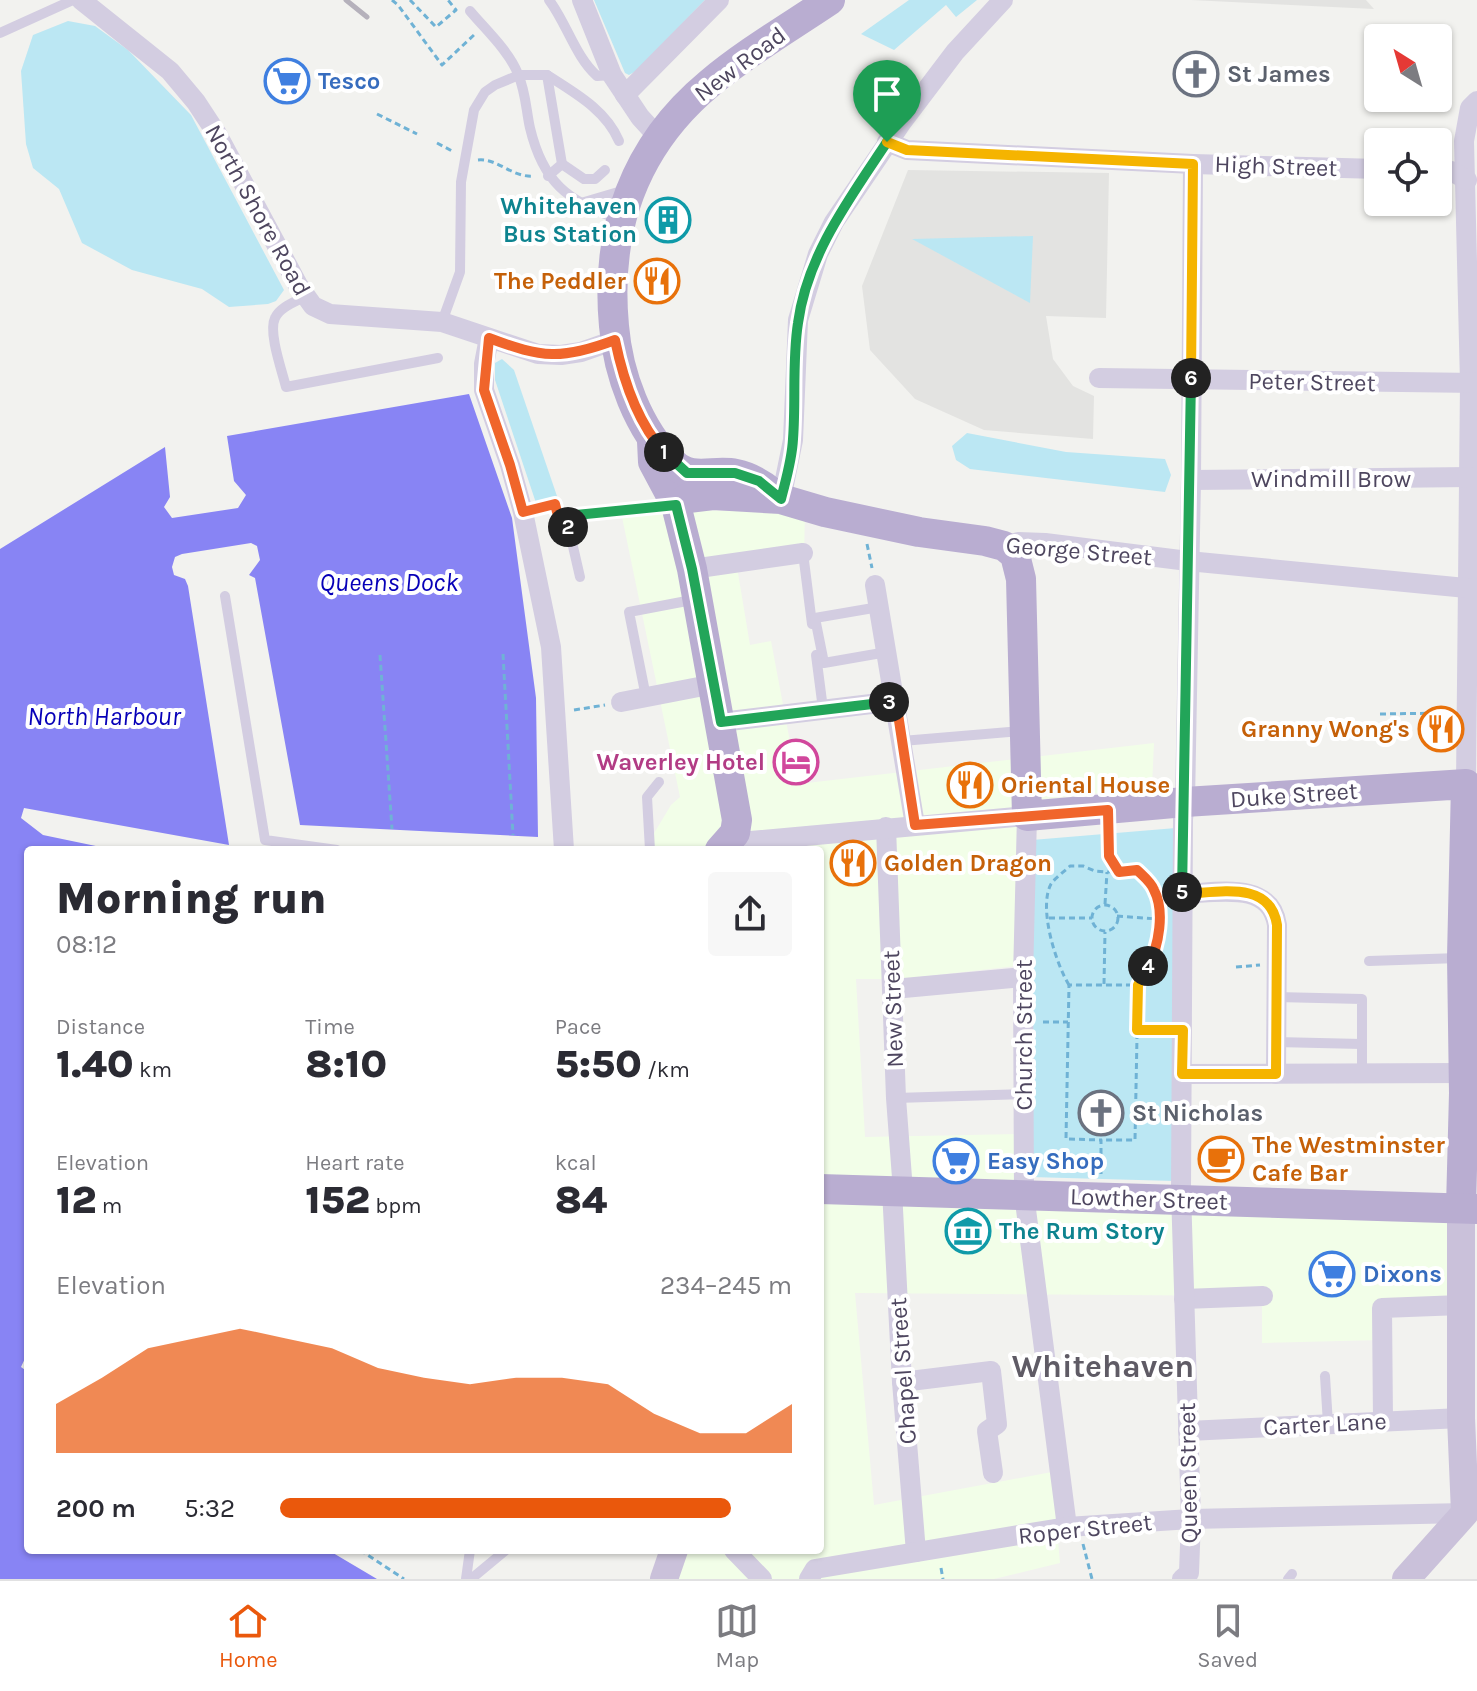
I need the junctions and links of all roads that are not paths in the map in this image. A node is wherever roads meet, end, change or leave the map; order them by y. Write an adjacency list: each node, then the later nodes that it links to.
1 (73, 0): 9 (lane)
2 (81, 0): 29 (street, North Shore Road)
3 (549, 0): 12 (lane)
4 (582, 0): 12 (street)
5 (719, 0): 13 (street)
6 (830, 0): 15 (main road, New Road)
7 (1003, 0): 17 (street)
8 (470, 11): 10 (lane)
9 (0, 33)
10 (519, 75): 11 (lane); 23 (lane); 30 (lane)
11 (547, 75): 16 (lane); 18 (lane)
12 (612, 75): 13 (street)
13 (625, 95): 15 (street)
14 (1477, 101): 24 (street)
15 (660, 139): 25 (main road, New Road)
16 (619, 141)
17 (887, 142): 19 (street, High Street); 41 (street)
18 (562, 164): 21 (lane); 23 (lane)
19 (1193, 164): 20 (street, High Street); 35 (street, Queen Street)
20 (1364, 169)
21 (605, 170)
22 (1452, 172): 24 (street)
23 (546, 173): 26 (lane)
24 (1467, 180): 28 (street)
25 (630, 188): 26 (lane); 27 (main road, New Road)
26 (581, 203): 27 (lane)
27 (620, 219): 32 (main road, New Road)
28 (1473, 293): 36 (street)
29 (306, 296): 30 (street, North Shore Road); 33 (lane)
30 (442, 322): 31 (street, North Shore Road)
31 (489, 338): 32 (street, North Shore Road); 70 (street)
32 (615, 340): 37 (main road, New Road)
33 (438, 358)
34 (1099, 378): 35 (street, Peter Street)
35 (1191, 380): 36 (street, Peter Street); 40 (street, Queen Street)
36 (1474, 383): 39 (street)
37 (652, 439): 38 (main road); 42 (main road)
38 (687, 473): 41 (main road, George Street); 42 (main road)
39 (1470, 477): 40 (street, Windmill Brow); 49 (street)
40 (1191, 480): 45 (street, Queen Street)
41 (781, 499): 42 (main road, George Street); 43 (main road, George Street)
42 (676, 505): 46 (main road); 47 (lane)
43 (1004, 546): 45 (street, George Street); 60 (main road, Church Street)
44 (803, 553): 46 (street); 58 (lane)
45 (1188, 561): 49 (street, George Street); 64 (street, Queen Street)
46 (692, 569): 51 (main road)
47 (580, 577)
48 (875, 585): 52 (street)
49 (1472, 589): 63 (street)
50 (225, 596): 69 (lane)
51 (698, 599): 54 (main road); 55 (lane)
52 (879, 607): 53 (street); 53 (lane)
53 (887, 652): 56 (street)
54 (714, 684): 55 (street); 59 (main road)
55 (646, 697): 57 (street)
56 (896, 701): 58 (street); 61 (street)
57 (621, 702)
58 (823, 709): 59 (street)
59 (721, 722): 72 (main road)
60 (1026, 731): 61 (lane); 65 (main road, Church Street)
61 (902, 741): 66 (street)
62 (659, 782): 71 (lane)
63 (1472, 784): 64 (main road, Duke Street); 75 (main road)
64 (1185, 802): 65 (main road, Duke Street); 74 (street, Queen Street)
65 (1027, 816): 66 (street, Duke Street); 77 (street, Church Street)
66 (915, 825): 67 (street, Duke Street)
67 (886, 827): 68 (street, Duke Street); 78 (street, New Street)
68 (793, 843): 73 (street, Duke Street)
69 (308, 846)
70 (564, 846)
71 (650, 846)
72 (725, 846)
73 (741, 846)
74 (1182, 894): 79 (street); 82 (street, Queen Street)
75 (1467, 952): 76 (lane); 85 (main road)
76 (1369, 961)
77 (1023, 977): 78 (street); 86 (street, Church Street)
78 (893, 989): 87 (street, New Street)
79 (1276, 997): 80 (street); 81 (lane)
80 (1276, 1042): 81 (lane); 83 (street)
81 (1362, 1044): 84 (lane)
82 (1182, 1074): 83 (street); 91 (street, Queen Street)
83 (1276, 1074): 84 (street)
84 (1362, 1074): 85 (street)
85 (1468, 1086): 92 (main road)
86 (1024, 1094): 87 (lane); 90 (street, Church Street)
87 (896, 1098): 89 (street, New Street)
88 (824, 1189): 89 (main road, Lowther Street)
89 (897, 1191): 90 (main road, Lowther Street); 97 (street, Chapel Street)
90 (1024, 1194): 91 (main road, Lowther Street); 105 (street, Church Street)
91 (1183, 1200): 92 (main road, Lowther Street); 94 (street, Queen Street)
92 (1469, 1208): 95 (main road)
93 (1263, 1296): 94 (street)
94 (1184, 1299): 101 (street, Queen Street)
95 (1461, 1305): 98 (main road); 99 (street)
96 (1325, 1376): 100 (lane)
97 (902, 1382): 102 (street); 106 (street, Chapel Street)
98 (1461, 1418): 99 (street, Carter Lane); 103 (main road)
99 (1383, 1421): 100 (street, Carter Lane)
100 (1328, 1424): 101 (street, Carter Lane)
101 (1188, 1431): 104 (street, Queen Street)
102 (993, 1473)
103 (1465, 1513): 104 (street, Roper Street); 116 (main road)
104 (1191, 1519): 105 (street, Roper Street); 115 (street, Queen Street)
105 (1073, 1527): 106 (street, Roper Street)
106 (916, 1552): 111 (street, Roper Street)
107 (470, 1554): 112 (lane)
108 (501, 1554): 112 (lane)
109 (673, 1554): 113 (main road)
110 (738, 1554): 114 (street)
111 (813, 1566)
112 (468, 1579)
113 (664, 1579)
114 (762, 1579)
115 (1182, 1579)
116 (1406, 1579)

